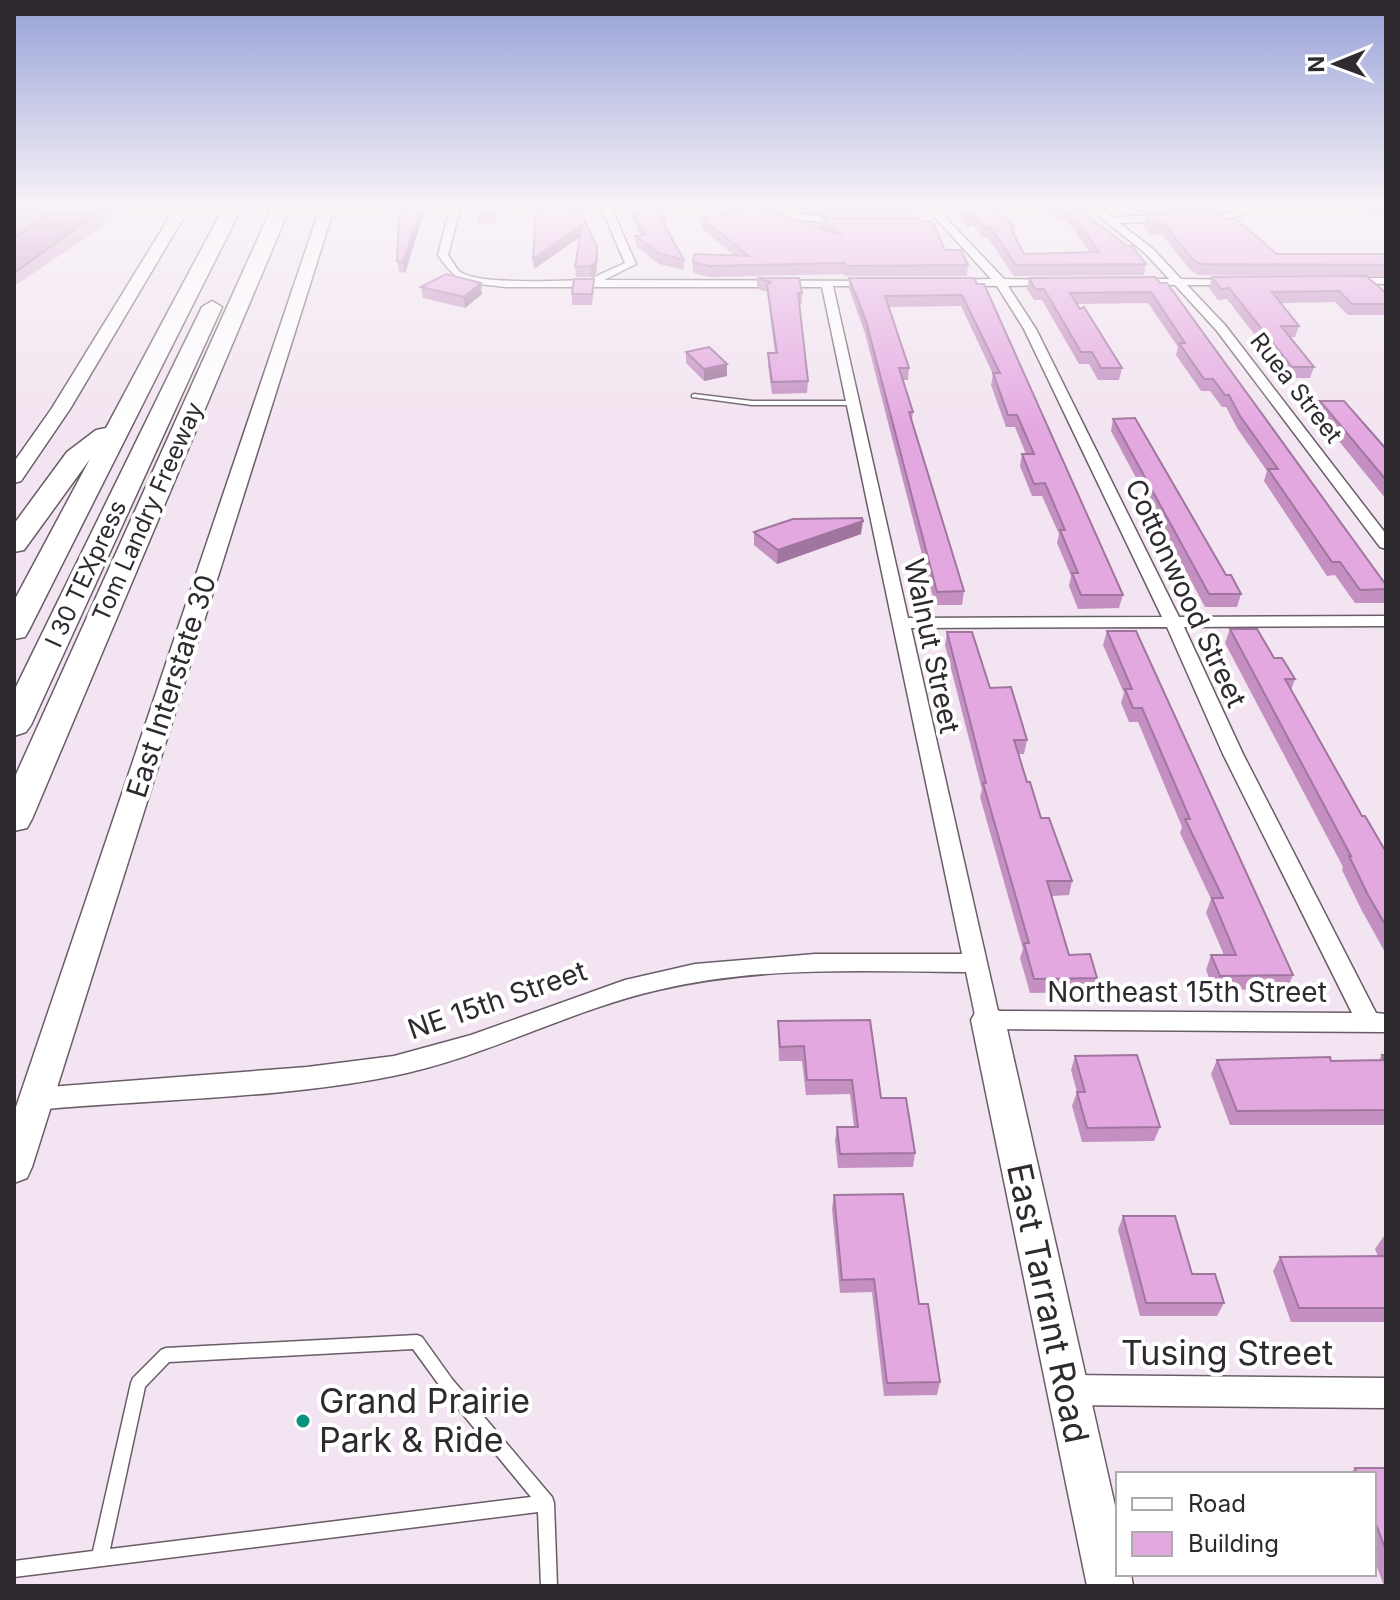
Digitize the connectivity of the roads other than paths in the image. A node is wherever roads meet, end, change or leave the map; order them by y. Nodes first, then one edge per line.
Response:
1 (139, 280) edge
2 (195, 280) edge
3 (226, 280) edge
4 (250, 280) edge
5 (270, 280) edge
6 (304, 280) edge
7 (476, 280) edge
8 (597, 280) edge
9 (675, 280) edge
10 (998, 280) edge
11 (1178, 280) edge
12 (1365, 280) junction
13 (1257, 281) edge
14 (1334, 281) edge
15 (1386, 281) edge
16 (1000, 282) junction
17 (1060, 282) edge
18 (1120, 282) edge
19 (1180, 282) junction
20 (890, 283) edge
21 (937, 283) edge
22 (689, 284) junction
23 (827, 284) junction
24 (583, 285) junction
25 (1375, 291) edge
26 (218, 353) junction
27 (694, 396) dead end
28 (853, 403) junction
29 (119, 424) junction
30 (14, 477) edge
31 (14, 544) edge
32 (1386, 544) edge
33 (1386, 621) edge
34 (1173, 622) junction
35 (900, 623) junction
36 (14, 630) edge
37 (14, 725) edge
38 (14, 819) edge
39 (975, 963) junction
40 (988, 1020) junction
41 (1377, 1023) edge
42 (36, 1099) junction
43 (14, 1167) edge
44 (1066, 1390) junction
45 (1386, 1393) edge
46 (546, 1503) junction
47 (100, 1558) junction
48 (14, 1569) edge
49 (549, 1586) edge
50 (1110, 1586) edge

1 - 30 main road
2 - 29 highway
3 - 37 highway, I 30 TEXpress
4 - 26 highway, Tom Landry Freeway
5 - 26 highway
6 - 42 main road, East Interstate 30
7 - 24 street
8 - 24 street
9 - 22 street
10 - 16 street, Cottonwood Street
11 - 19 street, Ruea Street
12 - 14 street
12 - 15 street
12 - 25 street
13 - 19 street
16 - 17 street
16 - 21 street
16 - 34 street, Cottonwood Street
18 - 19 street
19 - 32 street, Ruea Street
20 - 23 street
22 - 23 street
22 - 24 street
23 - 28 street, Walnut Street
26 - 38 highway, Tom Landry Freeway
27 - 28 lane
28 - 35 street, Walnut Street
29 - 31 highway
29 - 36 highway
33 - 34 street
34 - 35 street
34 - 41 street, Cottonwood Street
35 - 39 street, Walnut Street
39 - 40 street, Walnut Street
39 - 42 street, NE 15th Street
40 - 41 street, Northeast 15th Street
40 - 44 main road, East Tarrant Road
42 - 43 main road, East Interstate 30
44 - 45 street, Tusing Street
44 - 50 main road, East Tarrant Road
46 - 47 lane
46 - 47 lane
46 - 49 lane
47 - 48 lane

